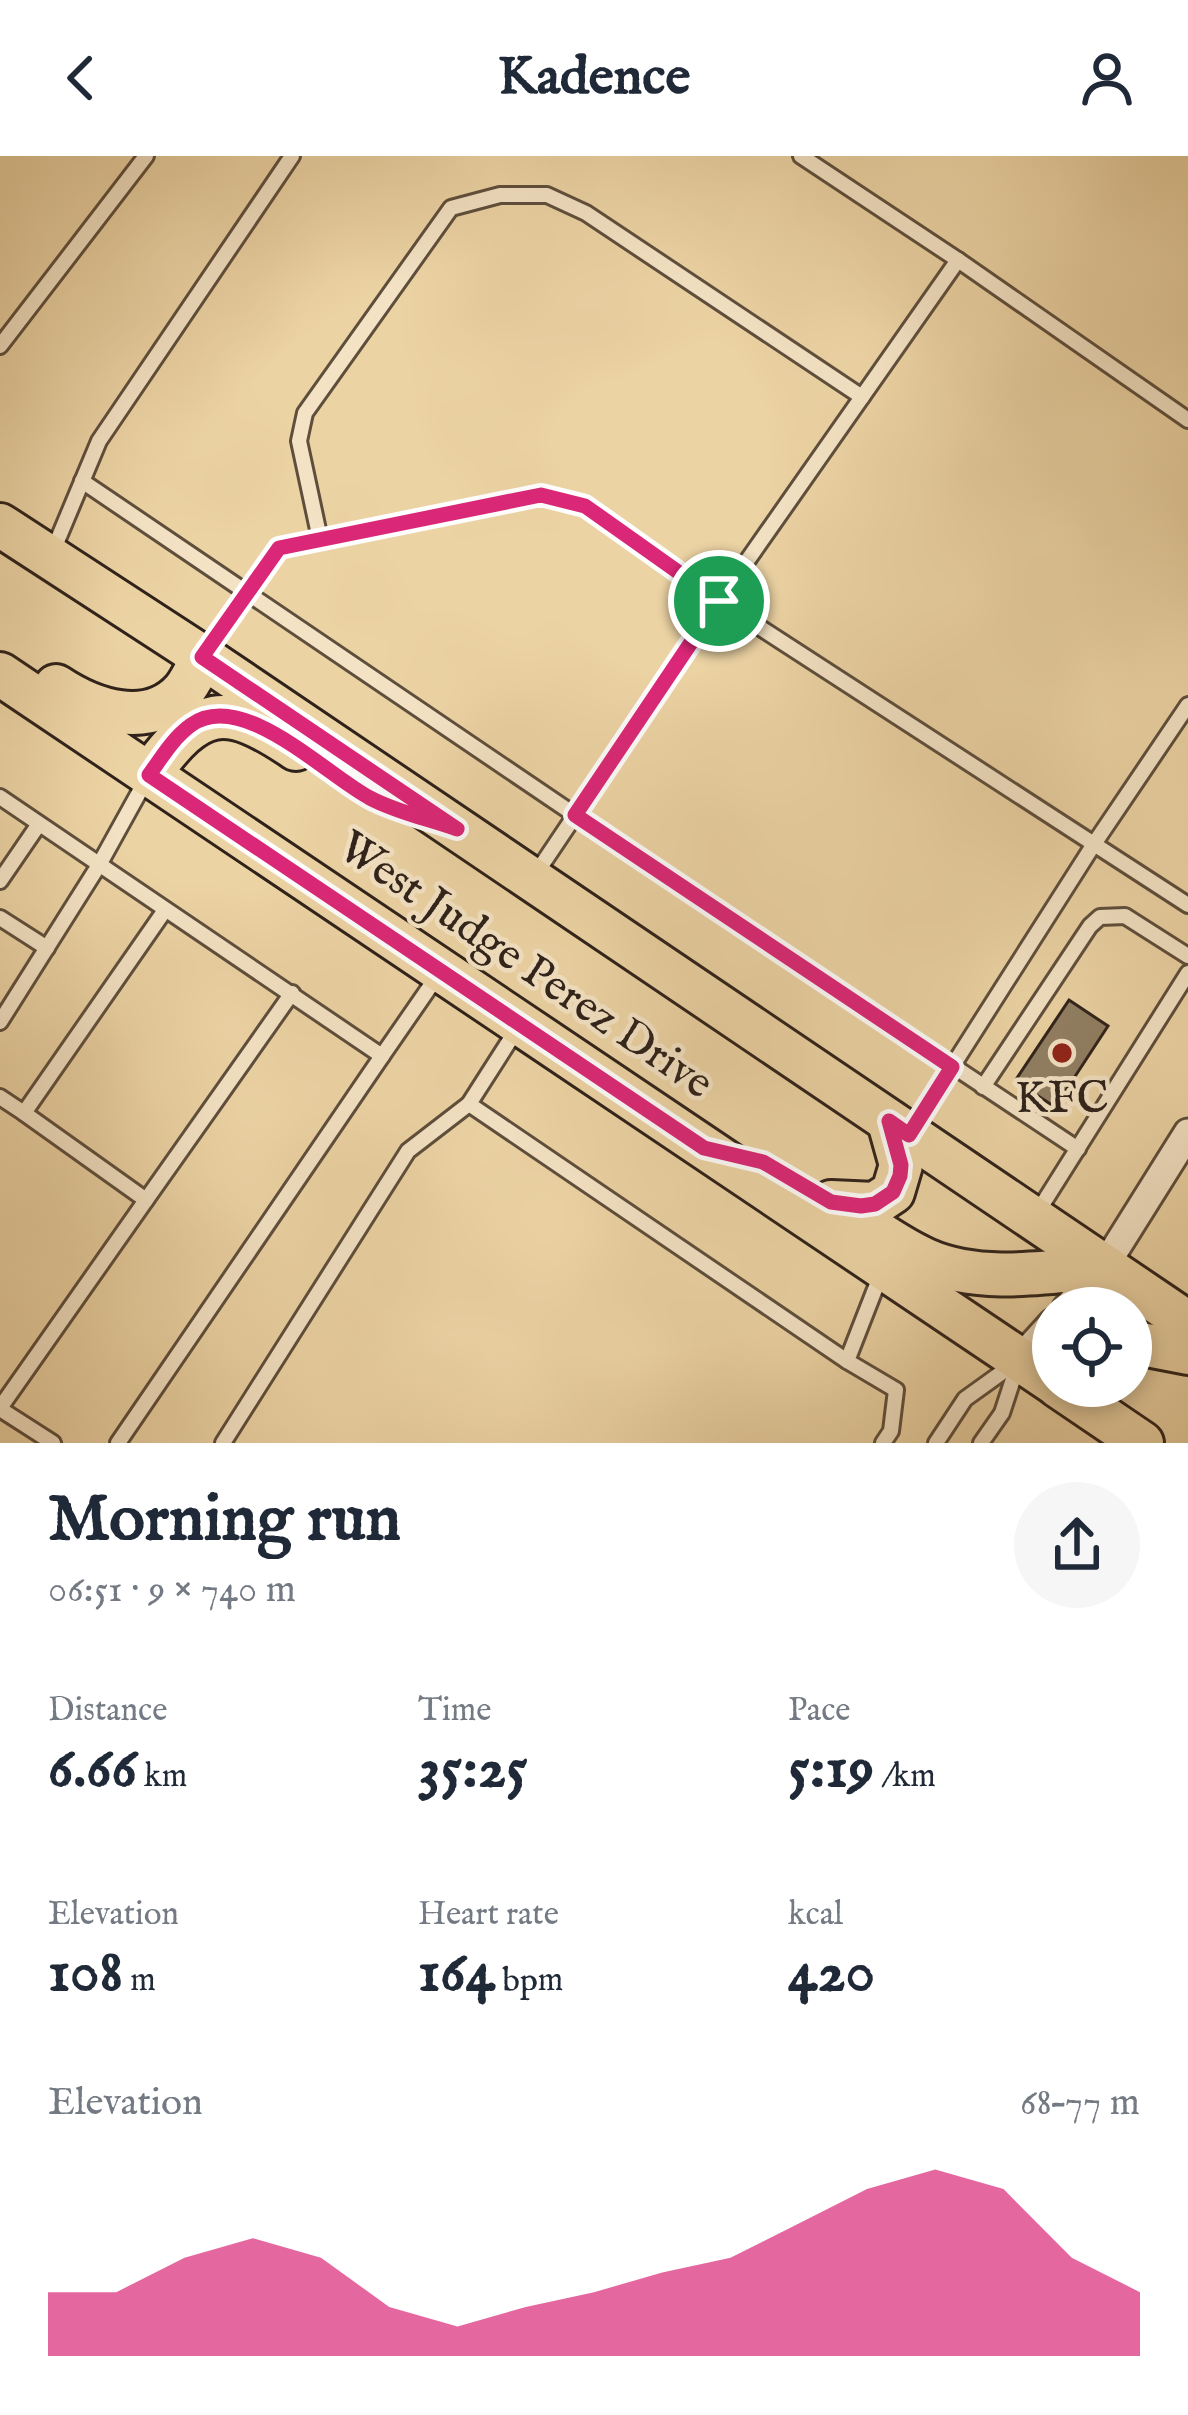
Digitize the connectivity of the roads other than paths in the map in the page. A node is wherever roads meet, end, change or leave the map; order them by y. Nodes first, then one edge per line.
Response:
1 (146, 156) edge
2 (292, 156) edge
3 (801, 156) edge
4 (958, 260) junction
5 (0, 346) edge
6 (862, 398) junction
7 (1188, 420) edge
8 (82, 481) junction
9 (7, 529) edge
10 (320, 539) junction
11 (50, 557) junction
12 (246, 592) junction
13 (719, 601) junction
14 (0, 649) edge
15 (202, 657) junction
16 (0, 674) edge
17 (1188, 705) edge
18 (149, 775) junction
19 (0, 797) edge
20 (575, 815) junction
21 (39, 824) junction
22 (457, 829) junction
23 (1094, 844) junction
24 (0, 850) edge
25 (15, 860) junction
26 (99, 865) junction
27 (532, 879) junction
28 (0, 881) edge
29 (1188, 905) edge
30 (165, 910) junction
31 (0, 918) edge
32 (47, 948) junction
33 (1188, 956) edge
34 (441, 971) junction
35 (1188, 973) edge
36 (292, 993) junction
37 (2, 1013) edge
38 (519, 1024) junction
39 (382, 1056) junction
40 (952, 1067) junction
41 (983, 1088) junction
42 (0, 1097) edge
43 (469, 1104) junction
44 (24, 1112) junction
45 (899, 1128) junction
46 (1188, 1133) edge
47 (704, 1148) junction
48 (1078, 1149) junction
49 (146, 1200) junction
50 (831, 1202) junction
51 (1033, 1220) junction
52 (1104, 1267) junction
53 (883, 1269) junction
54 (1085, 1287) edge
55 (1188, 1323) edge
56 (1152, 1346) edge
57 (1188, 1353) edge
58 (1032, 1359) edge
59 (848, 1361) junction
60 (1032, 1373) edge
61 (1032, 1383) edge
62 (1088, 1407) edge
63 (0, 1408) edge
64 (1120, 1436) edge
65 (53, 1443) edge
66 (118, 1443) edge
67 (223, 1443) edge
68 (883, 1443) edge
69 (936, 1443) edge
70 (981, 1443) edge

1 - 5 lane
2 - 8 lane
3 - 4 lane
4 - 6 lane
4 - 7 lane
6 - 10 lane
6 - 13 lane
8 - 11 lane
8 - 12 lane
9 - 11 main road, West Judge Perez Drive
10 - 12 lane
10 - 13 lane
11 - 15 main road, West Judge Perez Drive
12 - 15 lane
12 - 20 lane
13 - 20 lane
13 - 23 lane
14 - 15 main road
15 - 22 main road, West Judge Perez Drive
16 - 18 main road, West Judge Perez Drive
17 - 23 lane
18 - 22 main road
18 - 26 lane
18 - 34 main road, West Judge Perez Drive
19 - 21 lane
20 - 27 lane
20 - 40 lane
21 - 25 lane
21 - 26 lane
22 - 27 main road, West Judge Perez Drive
23 - 29 lane
23 - 40 lane
24 - 25 lane
25 - 28 lane
26 - 30 lane
26 - 32 lane
27 - 45 main road, West Judge Perez Drive
30 - 36 lane
30 - 44 lane
31 - 32 lane
32 - 37 lane
33 - 41 lane
34 - 38 main road, West Judge Perez Drive
34 - 39 lane
35 - 48 lane
36 - 39 lane
36 - 49 lane
38 - 43 lane
38 - 47 main road, West Judge Perez Drive
39 - 66 lane
40 - 41 lane
40 - 45 lane
41 - 48 lane
42 - 44 lane
43 - 59 lane
43 - 67 lane
44 - 49 lane
45 - 50 main road
45 - 51 main road, West Judge Perez Drive
46 - 52 street
47 - 50 main road
47 - 53 main road, West Judge Perez Drive
48 - 51 lane
49 - 63 lane
50 - 52 main road
51 - 52 main road, West Judge Perez Drive
52 - 54 street
52 - 55 main road, West Judge Perez Drive
53 - 58 main road, West Judge Perez Drive
53 - 59 lane
56 - 57 main road
59 - 68 lane
60 - 69 lane
61 - 70 lane
62 - 64 main road, West Judge Perez Drive
63 - 65 lane

